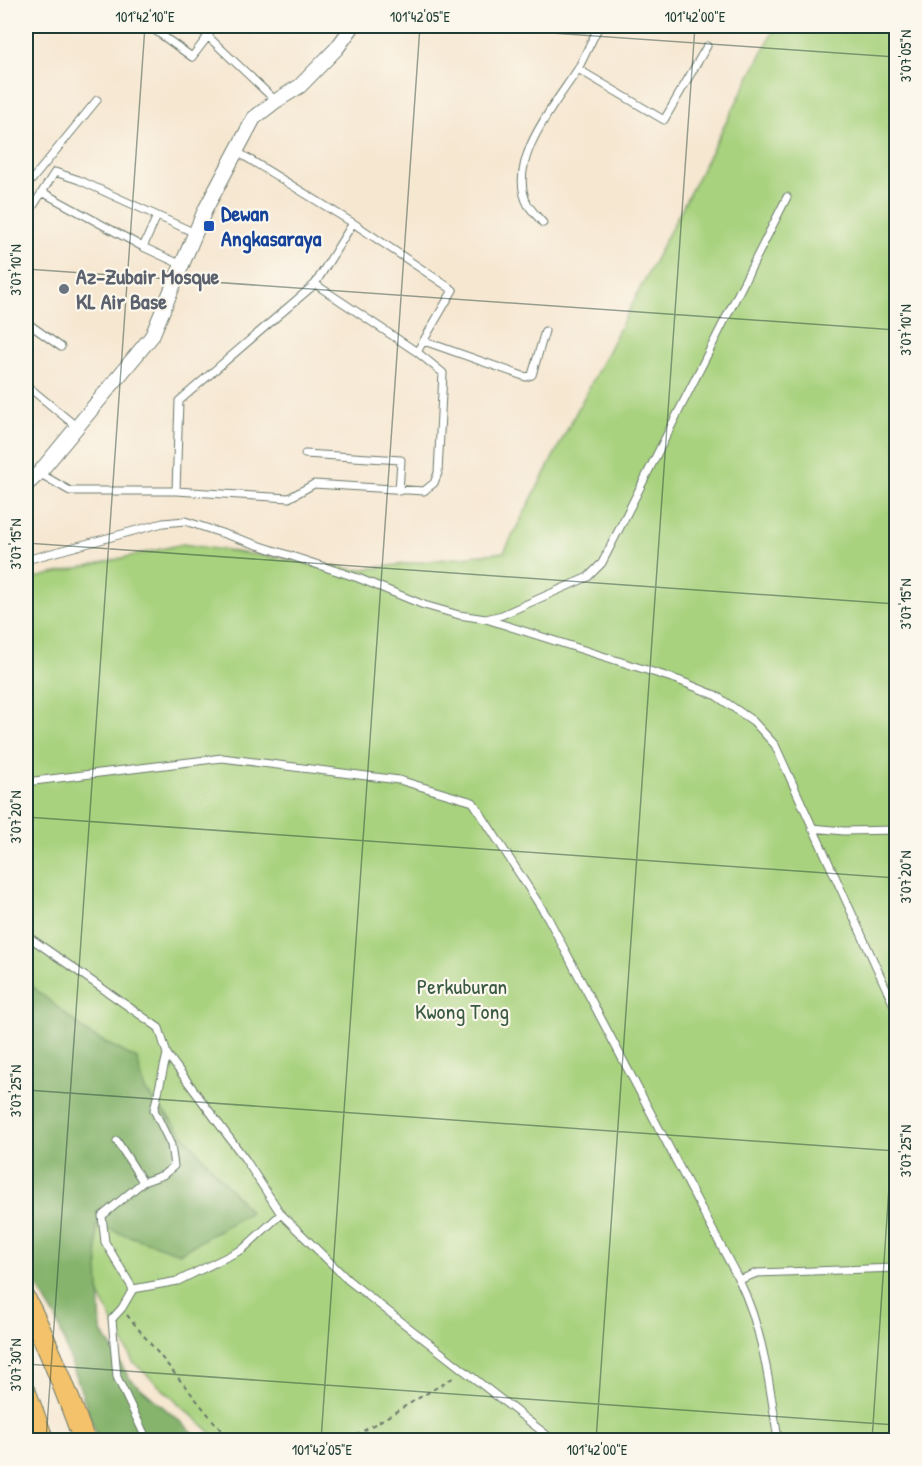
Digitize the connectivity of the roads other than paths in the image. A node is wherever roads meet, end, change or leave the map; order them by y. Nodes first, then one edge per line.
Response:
1 (149, 26) edge
2 (197, 26) edge
3 (353, 26) edge
4 (599, 26) edge
5 (209, 35) junction
6 (707, 46) dead end
7 (578, 69) junction
8 (97, 100) dead end
9 (276, 101) junction
10 (236, 151) junction
11 (26, 186) edge
12 (42, 192) junction
13 (787, 197) dead end
14 (157, 216) junction
15 (26, 218) edge
16 (353, 223) junction
17 (543, 223) dead end
18 (195, 233) junction
19 (143, 247) junction
20 (182, 265) junction
21 (315, 284) junction
22 (26, 322) edge
23 (545, 331) dead end
24 (424, 340) junction
25 (61, 347) dead end
26 (417, 352) junction
27 (26, 386) edge
28 (77, 427) junction
29 (305, 454) dead end
30 (39, 473) junction
31 (26, 485) edge
32 (176, 490) junction
33 (399, 491) junction
34 (26, 560) edge
35 (486, 619) junction
36 (26, 782) edge
37 (812, 828) junction
38 (896, 828) edge
39 (26, 935) edge
40 (897, 1010) edge
41 (167, 1054) junction
42 (117, 1141) dead end
43 (143, 1182) junction
44 (281, 1214) junction
45 (897, 1268) edge
46 (740, 1280) junction
47 (133, 1288) junction
48 (26, 1301) edge
49 (26, 1394) edge
50 (44, 1440) edge
51 (84, 1440) edge
52 (147, 1440) edge
53 (553, 1440) edge
54 (778, 1440) edge

1 - 5 lane
2 - 5 lane
3 - 9 street
4 - 7 lane
5 - 9 lane
6 - 7 lane
7 - 17 lane
8 - 11 lane
9 - 10 street
10 - 16 lane
10 - 18 street
12 - 14 lane
12 - 15 lane
12 - 19 lane
13 - 35 lane
14 - 18 lane
14 - 19 lane
16 - 21 lane
16 - 24 lane
18 - 20 street
19 - 20 lane
20 - 28 street
21 - 26 lane
21 - 32 lane
22 - 25 lane
23 - 24 lane
24 - 26 lane
26 - 33 lane
27 - 28 lane
28 - 30 street
29 - 33 lane
30 - 31 street
30 - 32 lane
32 - 33 lane
34 - 35 lane
35 - 37 lane
36 - 46 lane
37 - 38 lane
37 - 40 lane
39 - 41 lane
41 - 43 lane
41 - 44 lane
42 - 43 lane
43 - 47 lane
44 - 47 lane
44 - 53 lane
45 - 46 lane
46 - 54 lane
47 - 52 lane
48 - 51 main road
49 - 50 main road

